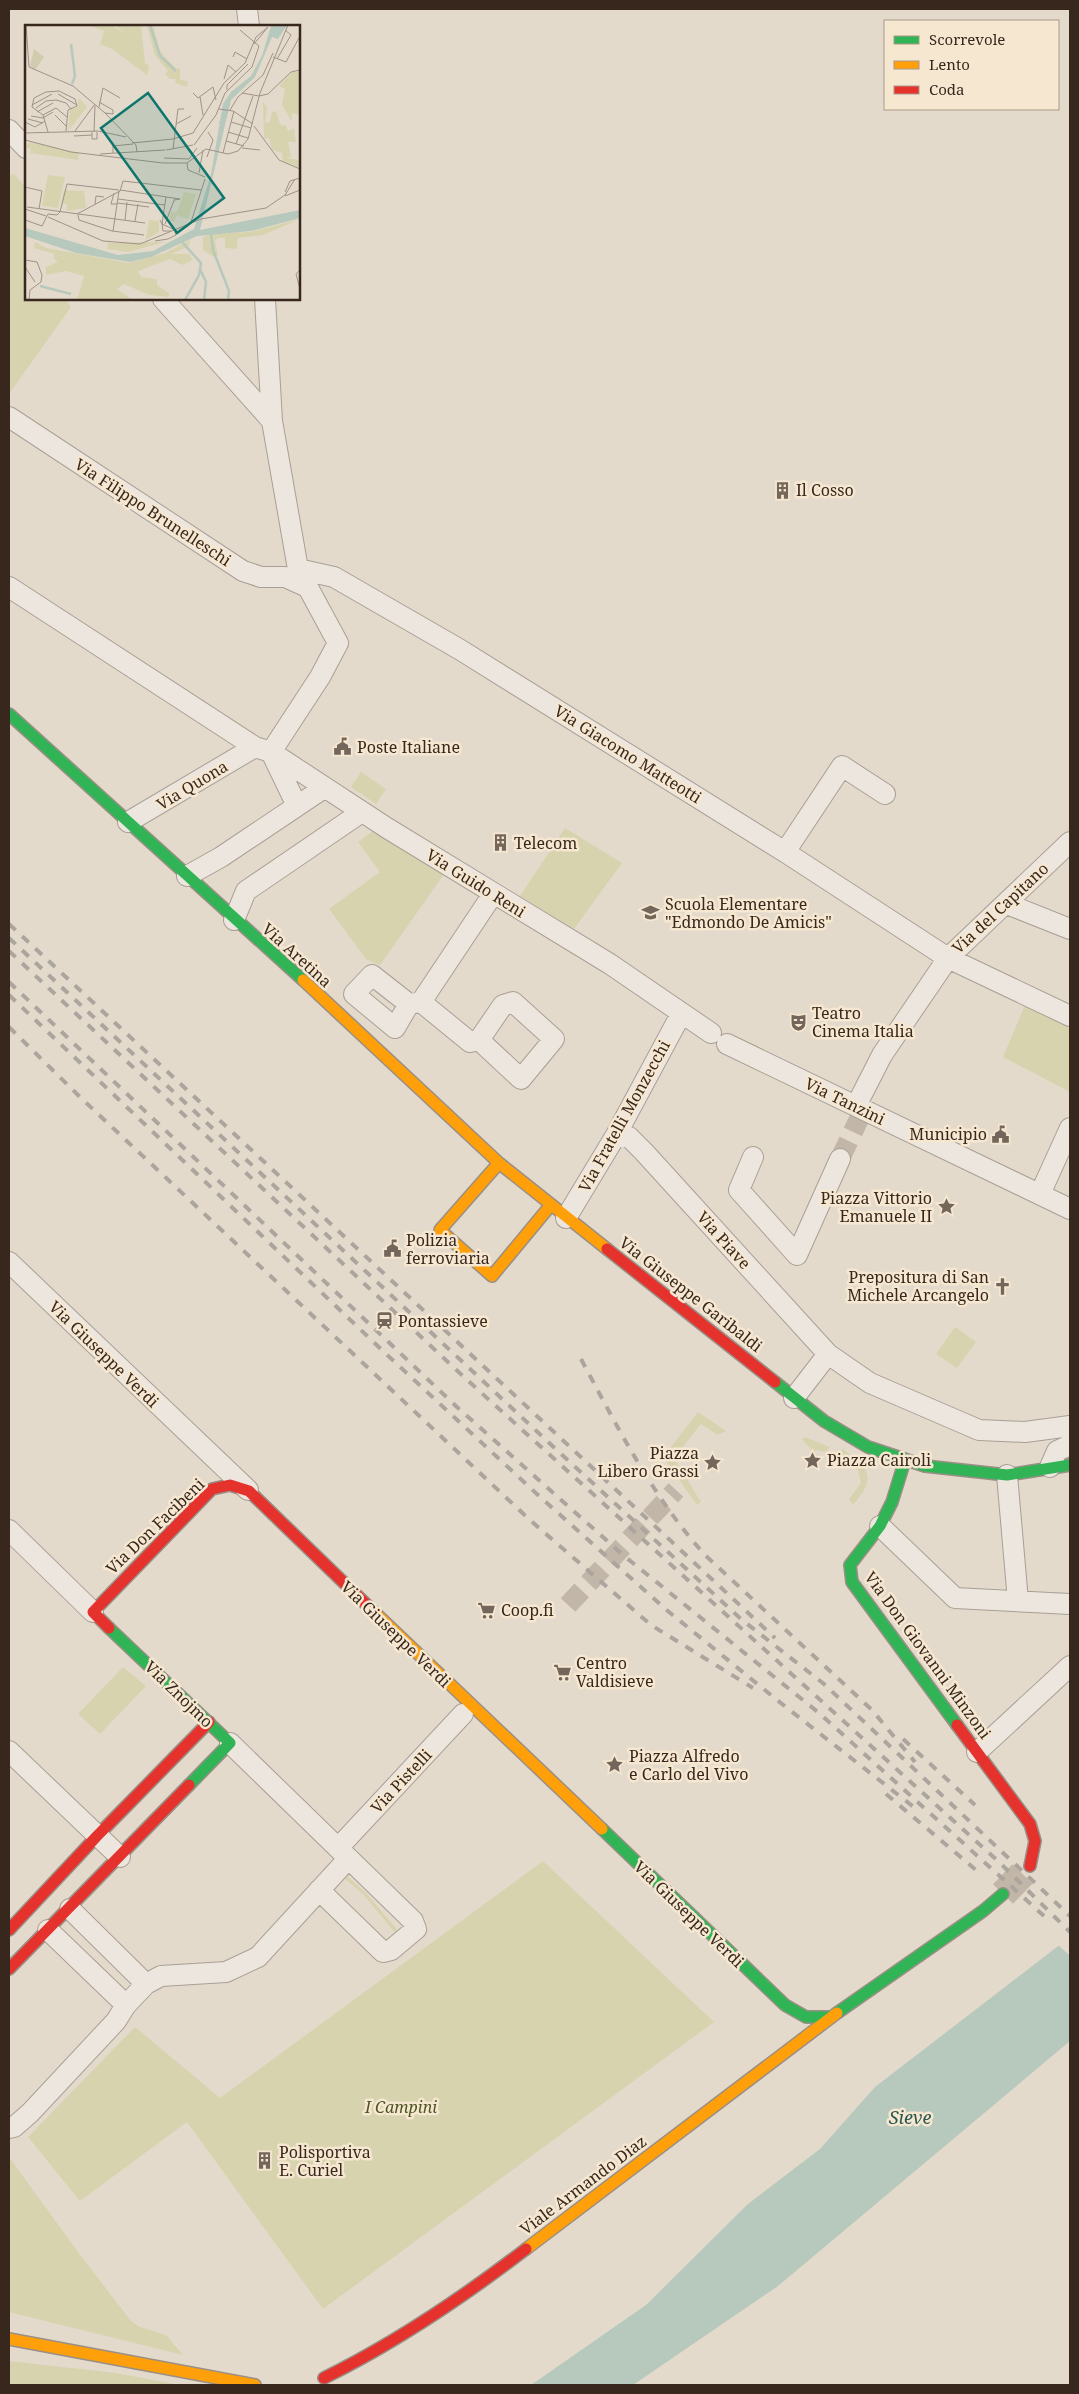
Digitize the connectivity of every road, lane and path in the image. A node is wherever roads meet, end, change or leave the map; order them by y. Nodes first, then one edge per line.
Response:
1 (247, 9) edge
2 (249, 25) edge
3 (9, 130) edge
4 (25, 147) edge
5 (164, 300) edge
6 (265, 300) edge
7 (9, 417) edge
8 (272, 421) junction
9 (302, 578) junction
10 (9, 587) edge
11 (9, 714) edge
12 (263, 750) junction
13 (324, 788) junction
14 (885, 794) dead end
15 (298, 806) junction
16 (359, 811) junction
17 (128, 822) junction
18 (1070, 842) edge
19 (785, 852) junction
20 (187, 876) junction
21 (493, 894) junction
22 (1007, 904) junction
23 (234, 920) junction
24 (1070, 929) edge
25 (948, 958) junction
26 (681, 1014) junction
27 (1070, 1016) edge
28 (711, 1033) dead end
29 (479, 1040) dead end
30 (727, 1044) dead end
31 (860, 1112) junction
32 (1070, 1128) edge
33 (616, 1135) junction
34 (753, 1157) dead end
35 (840, 1159) tunnel mouth
36 (499, 1163) junction
37 (1040, 1194) junction
38 (550, 1206) junction
39 (1070, 1209) edge
40 (566, 1218) junction
41 (9, 1262) edge
42 (828, 1354) junction
43 (794, 1398) junction
44 (1070, 1426) edge
45 (1070, 1445) edge
46 (216, 1460) junction
47 (905, 1460) junction
48 (1070, 1465) edge
49 (1050, 1467) junction
50 (1007, 1474) junction
51 (212, 1489) junction
52 (249, 1492) junction
53 (880, 1526) junction
54 (9, 1530) edge
55 (1018, 1601) junction
56 (1070, 1604) edge
57 (93, 1612) junction
58 (1069, 1670) edge
59 (463, 1714) dead end
60 (209, 1722) junction
61 (959, 1726) junction
62 (999, 1733) junction
63 (230, 1743) junction
64 (9, 1752) edge
65 (977, 1752) junction
66 (97, 1836) junction
67 (343, 1854) junction
68 (120, 1857) junction
69 (1030, 1866) tunnel mouth
70 (319, 1890) junction
71 (1003, 1894) tunnel mouth
72 (70, 1909) junction
73 (9, 1930) edge
74 (48, 1930) junction
75 (9, 1969) edge
76 (146, 1984) junction
77 (126, 2005) junction
78 (785, 2006) junction
79 (832, 2018) junction
80 (787, 2019) dead end
81 (786, 2034) dead end
82 (768, 2066) junction
83 (9, 2128) edge
84 (9, 2339) edge
85 (324, 2378) dead end
86 (255, 2385) edge

1 - 2 street
3 - 4 street
5 - 8 street
6 - 8 street
7 - 9 street, Via Filippo Brunelleschi
8 - 9 street
9 - 12 street
9 - 19 street, Via Giacomo Matteotti
10 - 12 street, Via Guido Reni
11 - 17 street, Via Aretina
12 - 13 street, Via Guido Reni
12 - 15 street
12 - 17 street, Via Quona
13 - 15 street
13 - 16 street, Via Guido Reni
14 - 19 street
15 - 20 street
16 - 21 street, Via Guido Reni
16 - 23 street
17 - 20 street, Via Aretina
18 - 22 street, Via del Capitano
19 - 25 street, Via Giacomo Matteotti
20 - 23 street, Via Aretina
21 - 26 street, Via Guido Reni
21 - 29 street
22 - 24 street
22 - 25 street, Via del Capitano
23 - 36 street, Via Aretina
25 - 27 street, Via Giacomo Matteotti
25 - 31 street, Via del Capitano
26 - 28 street
26 - 33 street, Via Fratelli Monzecchi
30 - 31 street, Via Tanzini
31 - 37 street, Via Tanzini
32 - 37 street
33 - 40 street, Via Fratelli Monzecchi
33 - 42 street, Via Piave
34 - 35 street
36 - 38 street, Via Aretina
36 - 38 street
37 - 39 street, Via Tanzini
38 - 40 street, Via Aretina
40 - 43 street, Via Giuseppe Garibaldi
41 - 46 street, Via Giuseppe Verdi
42 - 43 street
42 - 44 street, Via Piave
43 - 47 street, Via Giuseppe Garibaldi
45 - 49 street
46 - 51 street
46 - 52 street, Via Giuseppe Verdi
47 - 50 street, Via Giuseppe Garibaldi
47 - 53 street, Via Don Giovanni Minzoni
48 - 49 street, Via Giuseppe Garibaldi
49 - 50 street, Via Giuseppe Garibaldi
50 - 55 street
51 - 52 street, Via Don Facibeni
51 - 57 street, Via Don Facibeni
52 - 78 street, Via Giuseppe Verdi
53 - 55 street
53 - 61 street, Via Don Giovanni Minzoni
54 - 57 street, Via Znojmo
55 - 56 street
57 - 60 street, Via Znojmo
58 - 62 street
59 - 67 street, Via Pistelli
60 - 63 street, Via Znojmo
60 - 66 street
61 - 62 street
61 - 65 street, Via Don Giovanni Minzoni
62 - 65 street
63 - 67 street, Via Znojmo
63 - 68 street
64 - 66 street
65 - 69 street, Via Don Giovanni Minzoni
66 - 68 street
66 - 73 street
67 - 70 street, Via Pistelli
67 - 70 street, Via Znojmo
68 - 72 street
70 - 76 street, Via Pistelli
71 - 79 street
72 - 74 street
72 - 76 street
74 - 75 street
74 - 77 street
76 - 77 street
77 - 83 street
78 - 79 street, Via Giuseppe Verdi
78 - 80 street
79 - 82 street, Viale Armando Diaz
81 - 82 street
82 - 85 street, Viale Armando Diaz
84 - 86 street

